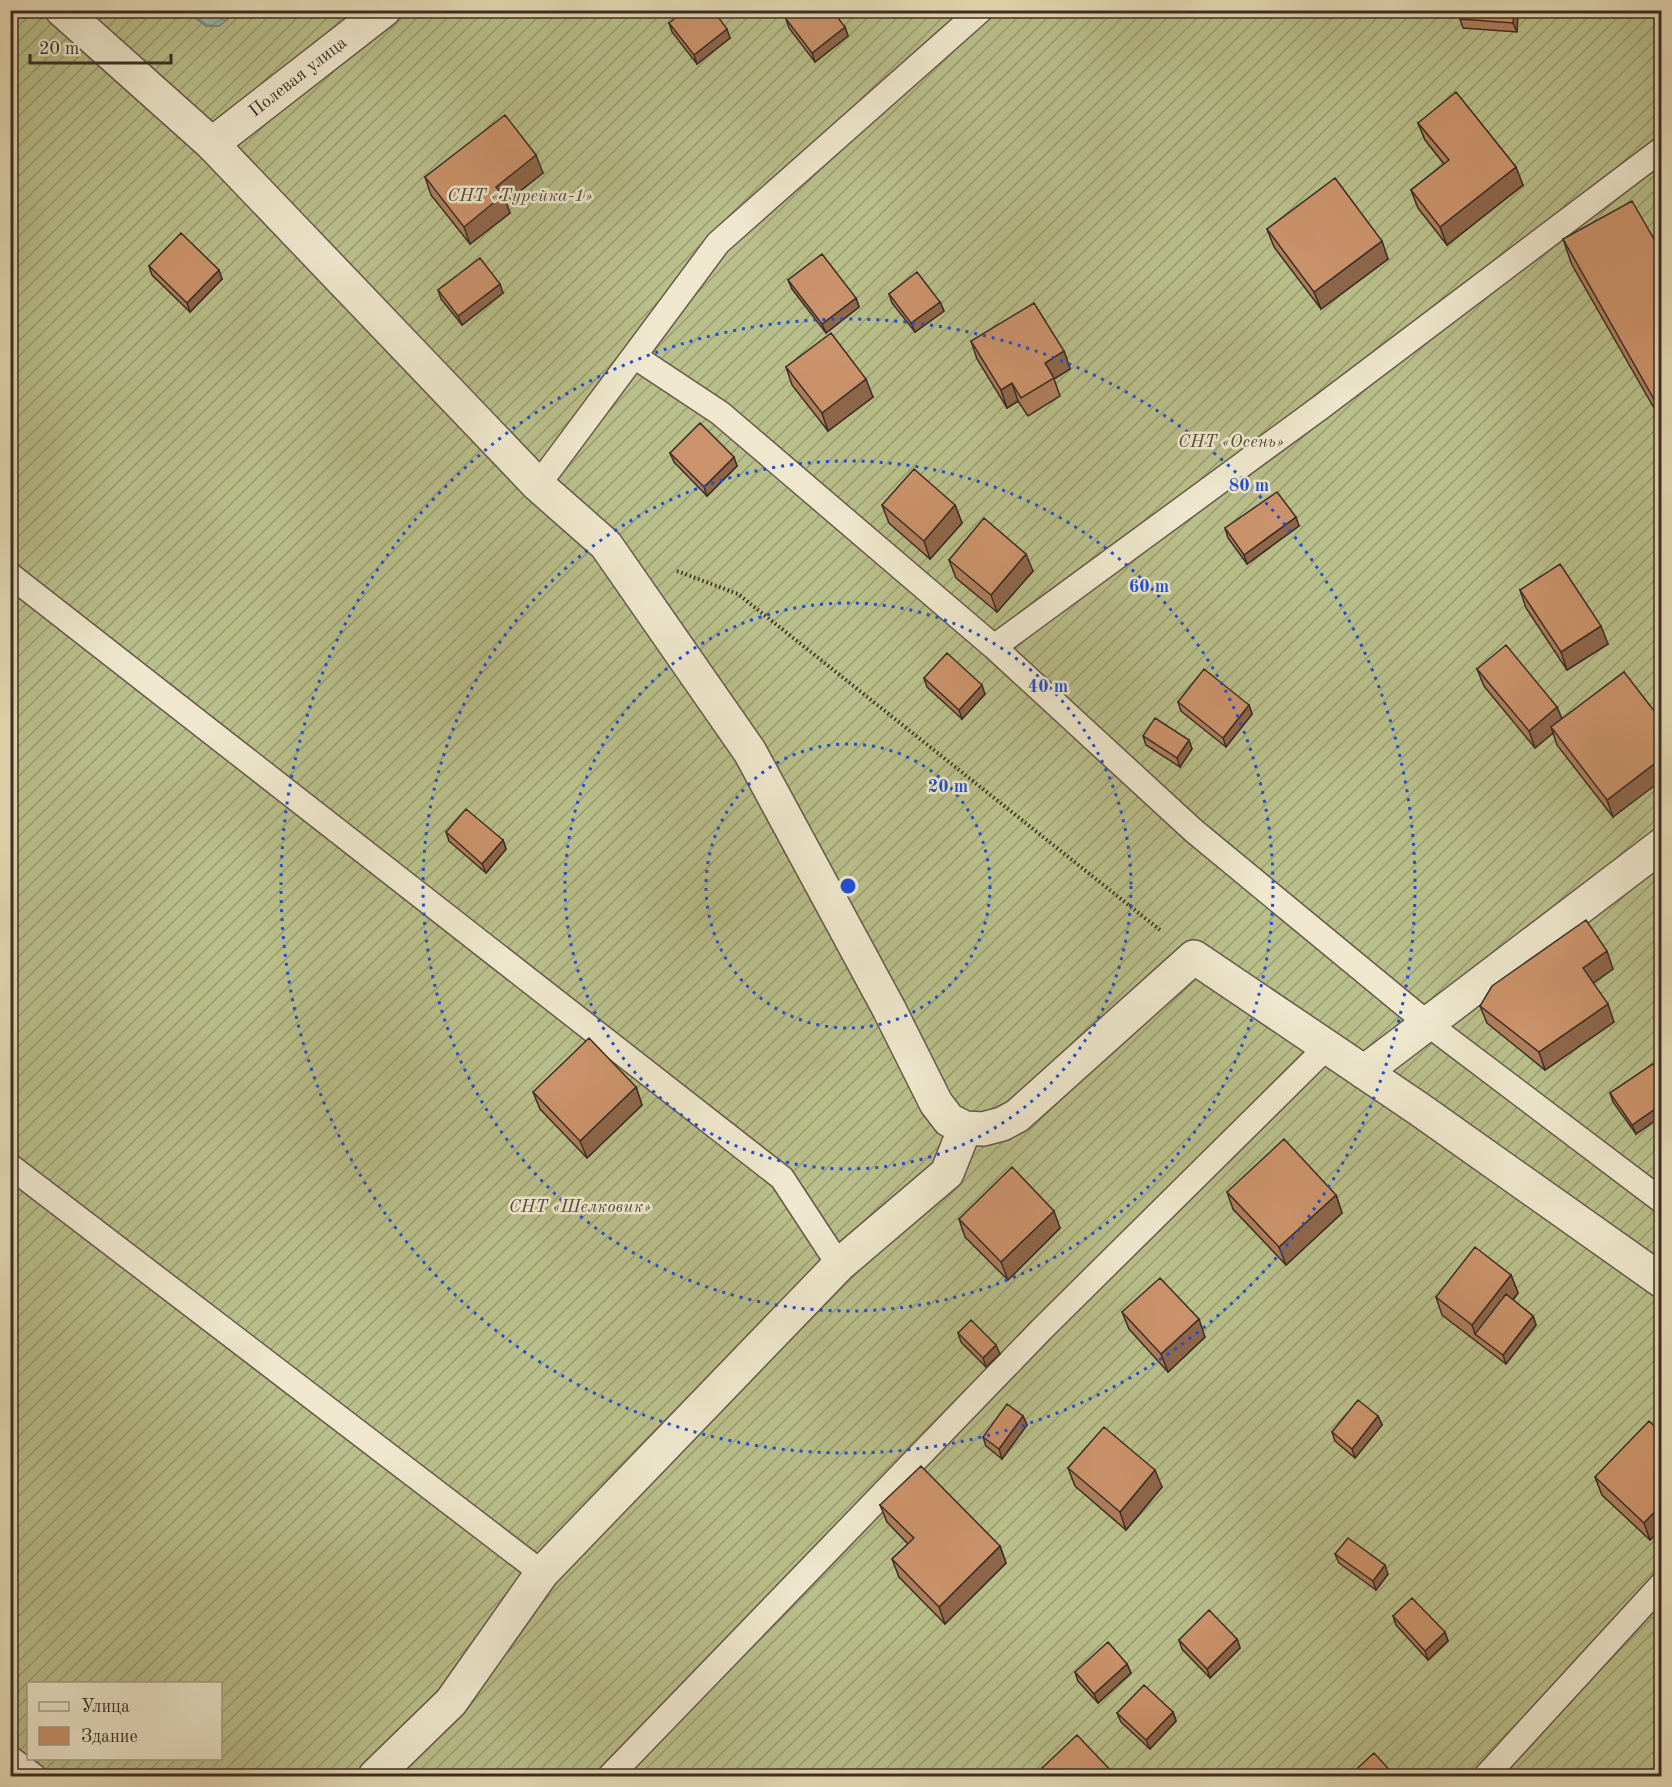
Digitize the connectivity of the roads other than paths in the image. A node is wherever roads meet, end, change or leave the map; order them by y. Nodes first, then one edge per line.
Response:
1 (62, 10) edge
2 (384, 10) edge
3 (981, 10) edge
4 (212, 144) junction
5 (1662, 149) edge
6 (634, 356) junction
7 (538, 485) junction
8 (10, 576) edge
9 (994, 647) junction
10 (1662, 845) edge
11 (1428, 1024) junction
12 (1327, 1047) junction
13 (1364, 1072) junction
14 (965, 1128) junction
15 (10, 1166) edge
16 (1662, 1202) edge
17 (839, 1264) junction
18 (1662, 1281) edge
19 (542, 1573) junction
20 (1662, 1584) edge
21 (10, 1758) edge
22 (34, 1776) edge
23 (375, 1776) edge
24 (610, 1776) edge
25 (1486, 1776) edge

1 - 4 street
2 - 4 street, Полевая улица
3 - 6 lane
4 - 7 street
5 - 9 lane
6 - 7 lane
6 - 9 lane
7 - 14 street
8 - 17 lane
9 - 11 lane
10 - 11 street
11 - 13 street
11 - 16 lane
12 - 13 street
12 - 14 street
12 - 24 lane
13 - 18 street
14 - 17 street
15 - 19 lane
17 - 19 street
19 - 23 street
20 - 25 lane
21 - 22 lane

